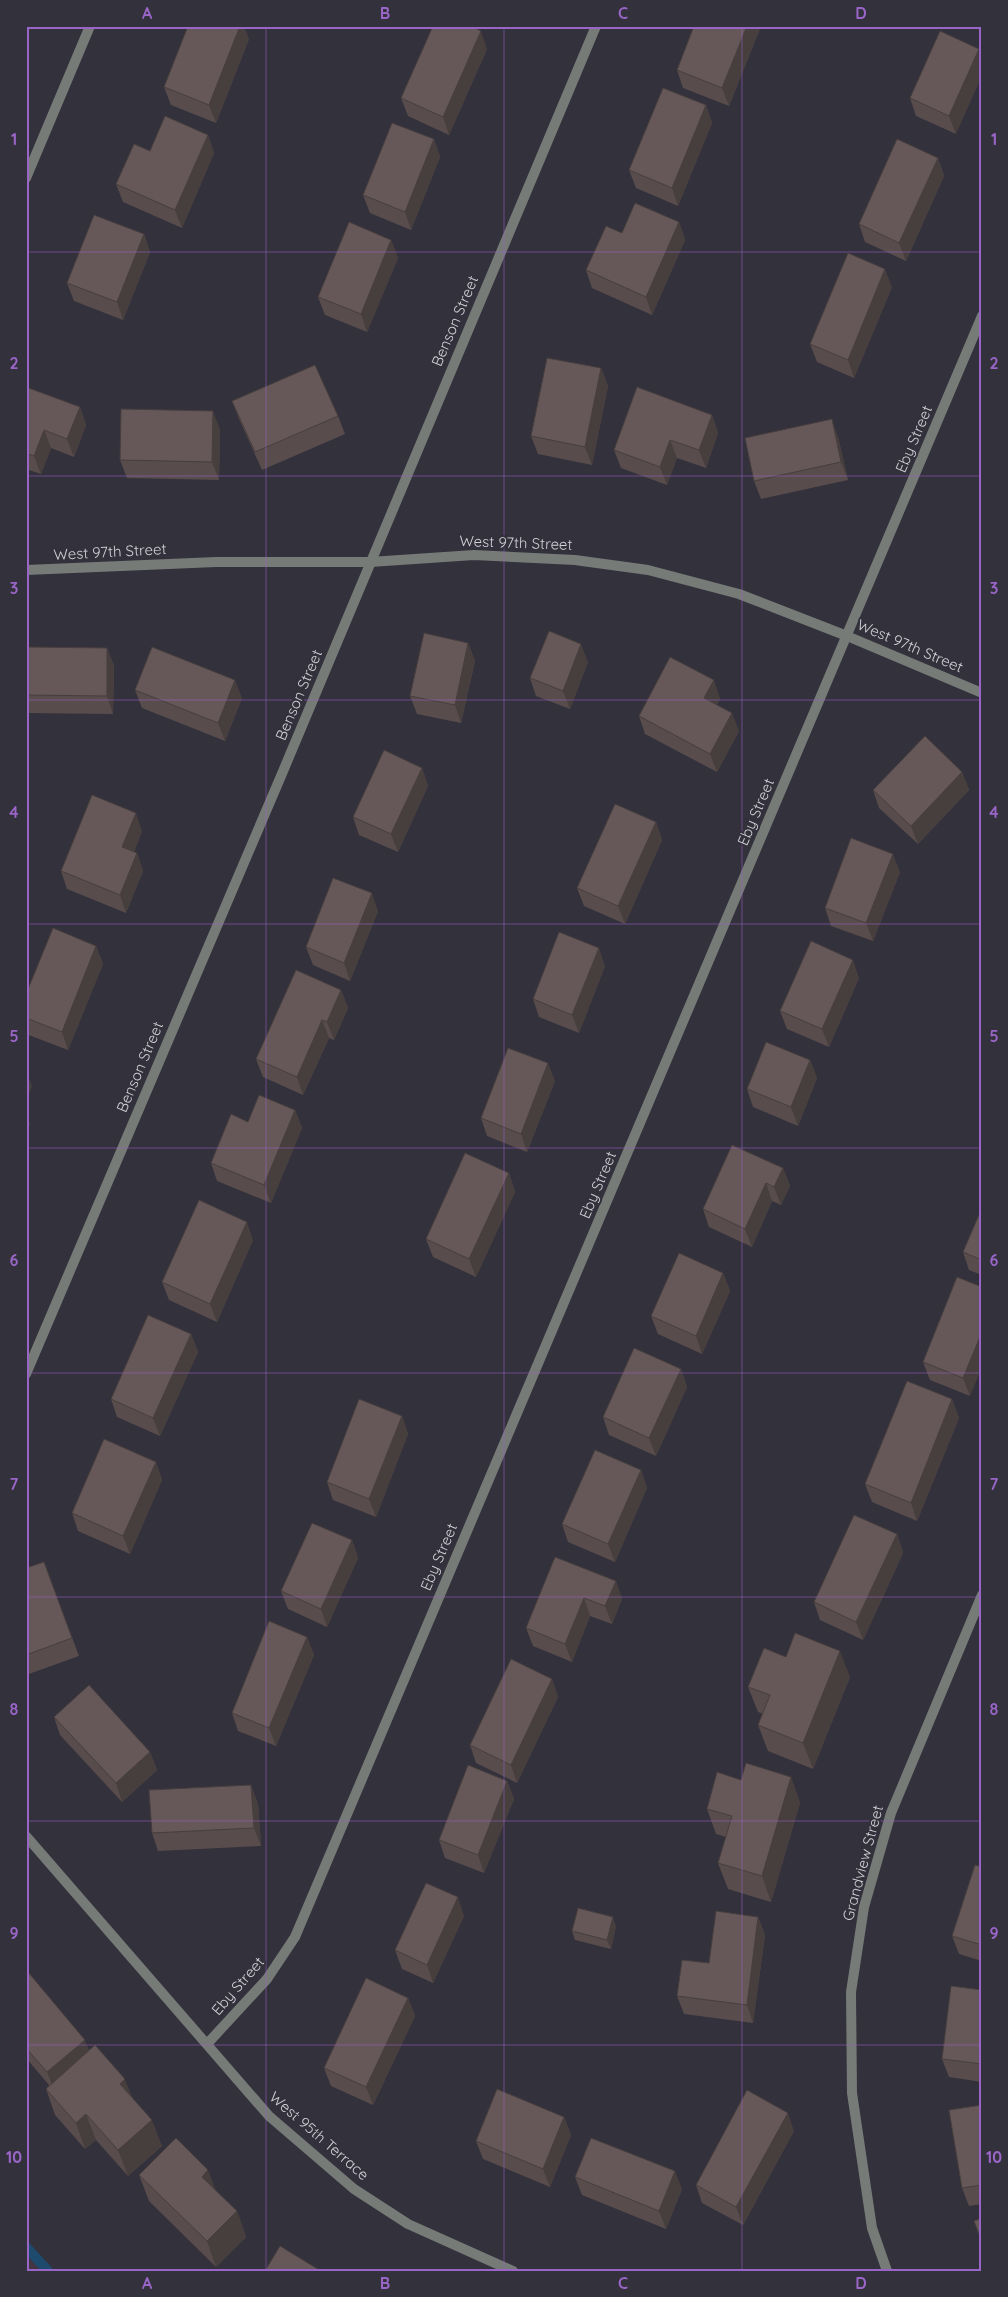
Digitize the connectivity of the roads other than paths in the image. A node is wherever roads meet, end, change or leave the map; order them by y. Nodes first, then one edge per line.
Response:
1 (90, 26) edge
2 (596, 26) edge
3 (26, 178) edge
4 (982, 316) edge
5 (370, 562) junction
6 (26, 570) edge
7 (847, 636) junction
8 (982, 693) edge
9 (26, 1374) edge
10 (982, 1595) edge
11 (26, 1836) edge
12 (207, 2044) junction
13 (886, 2270) edge
14 (513, 2271) edge

1 - 3 street
2 - 5 street, Benson Street
4 - 7 street, Eby Street
5 - 6 street, West 97th Street
5 - 7 street, West 97th Street
5 - 9 street, Benson Street
7 - 8 street, West 97th Street
7 - 12 street, Eby Street
10 - 13 street, Grandview Street
11 - 12 street, West 95th Terrace
12 - 14 street, West 95th Terrace

